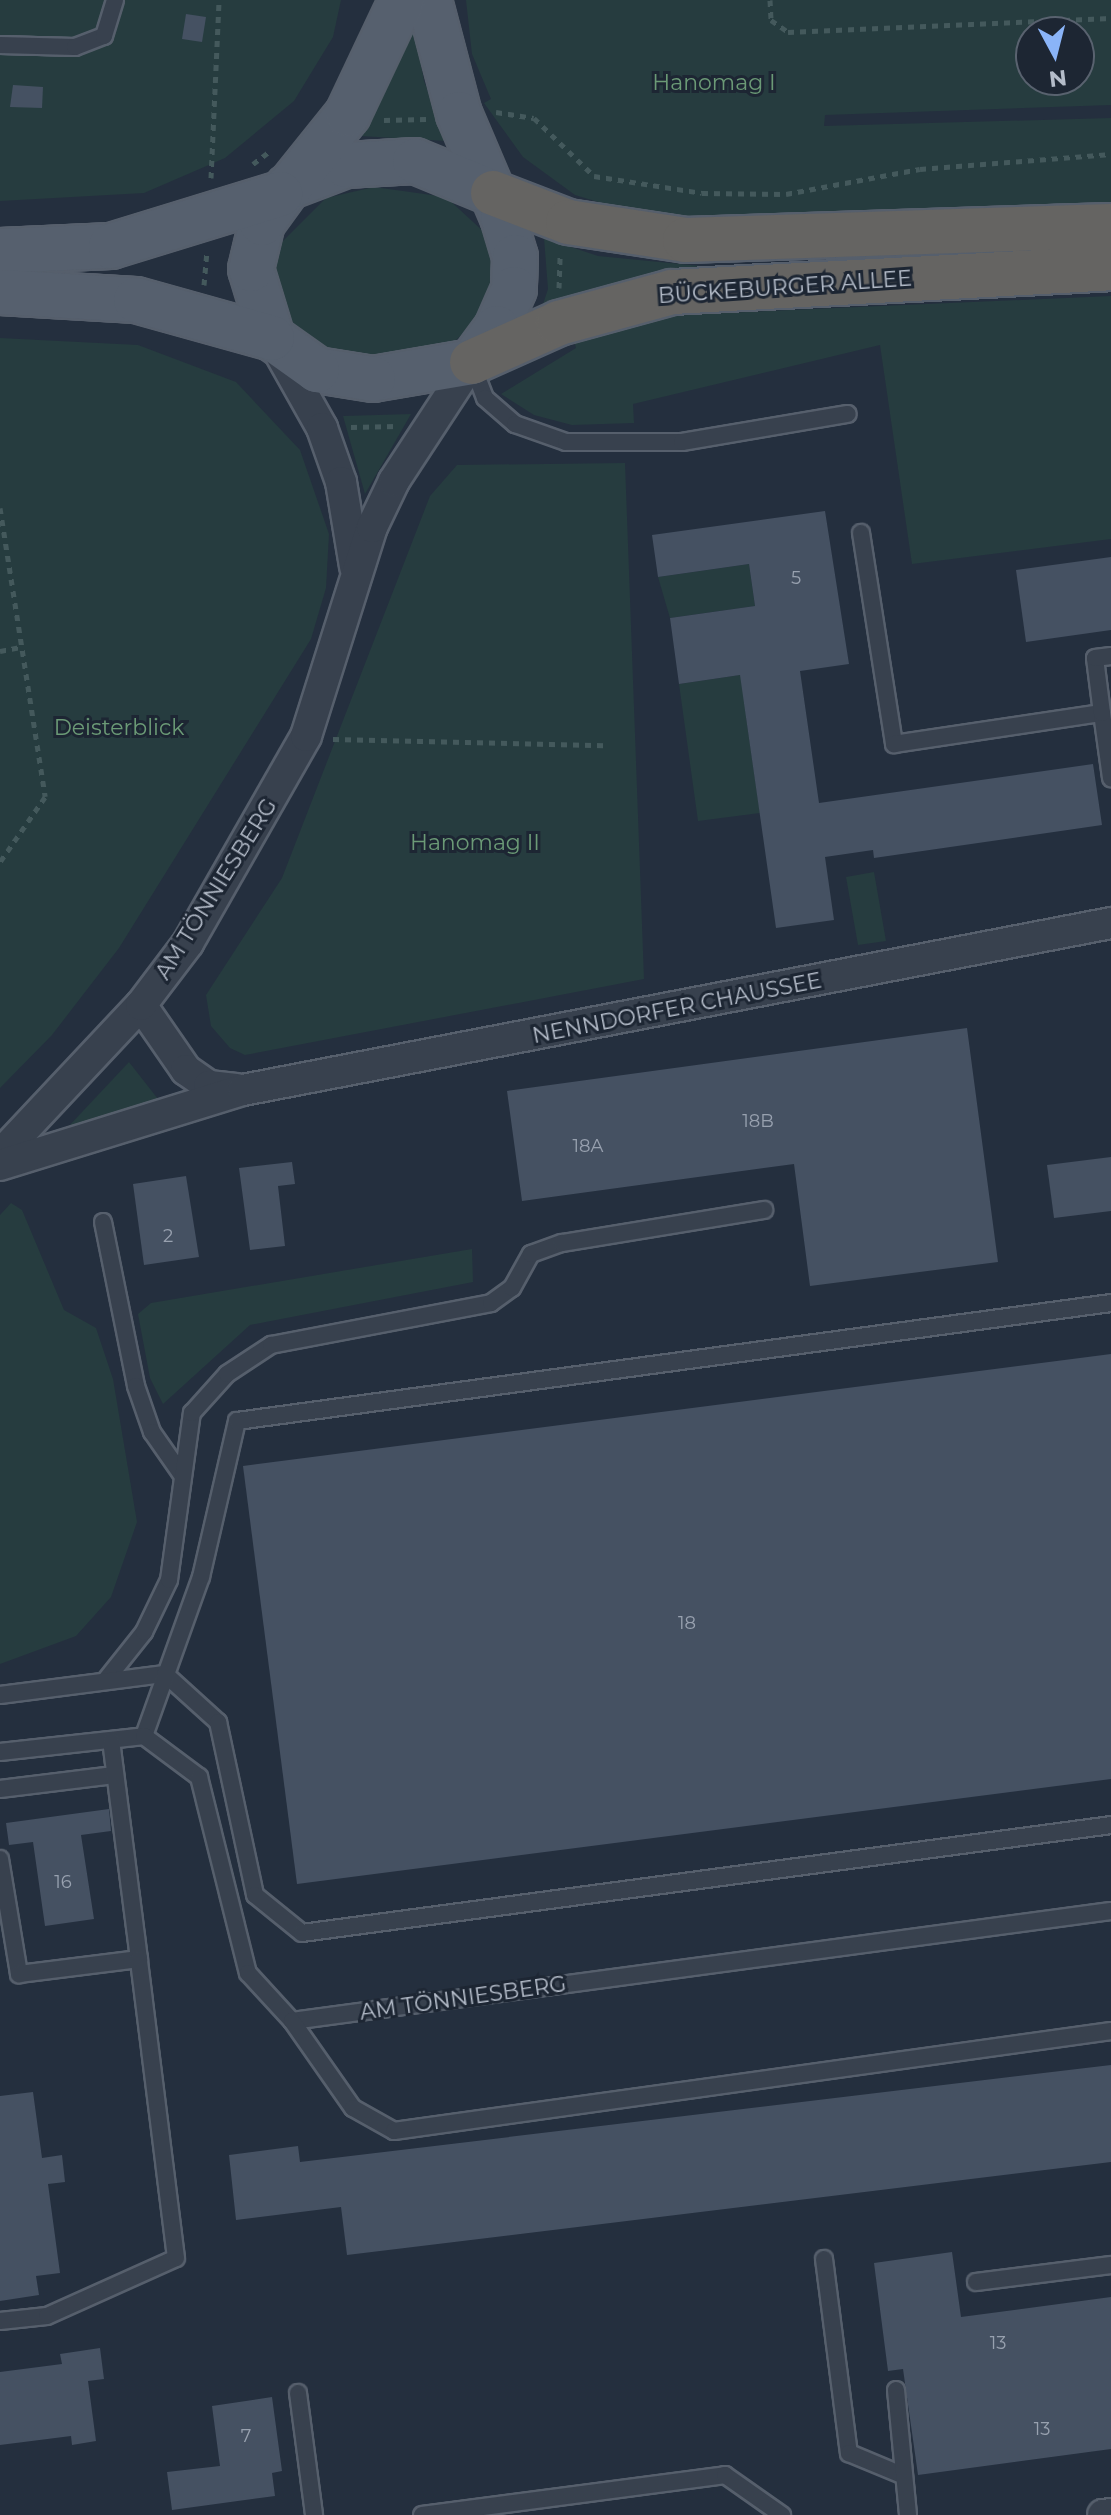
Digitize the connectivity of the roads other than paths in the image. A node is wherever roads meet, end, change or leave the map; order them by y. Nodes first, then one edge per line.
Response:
1 (115, 0) edge
2 (402, 0) edge
3 (429, 0) edge
4 (0, 45) edge
5 (284, 191) junction
6 (493, 193) junction
7 (1111, 226) edge
8 (0, 251) edge
9 (1111, 268) edge
10 (0, 292) edge
11 (272, 338) junction
12 (472, 362) junction
13 (848, 414) dead end
14 (861, 533) dead end
15 (356, 577) junction
16 (1111, 656) edge
17 (1102, 713) junction
18 (1111, 778) edge
19 (1111, 923) edge
20 (141, 1005) junction
21 (243, 1090) junction
22 (0, 1155) edge
23 (0, 1165) edge
24 (764, 1210) dead end
25 (103, 1222) dead end
26 (1111, 1303) edge
27 (182, 1475) junction
28 (165, 1674) junction
29 (105, 1681) junction
30 (0, 1695) edge
31 (144, 1736) junction
32 (111, 1741) junction
33 (0, 1752) edge
34 (114, 1775) junction
35 (0, 1789) edge
36 (1111, 1825) edge
37 (1, 1870) edge
38 (1111, 1911) edge
39 (139, 1959) junction
40 (292, 2021) junction
41 (1111, 2031) edge
42 (824, 2259) dead end
43 (1111, 2265) edge
44 (976, 2282) dead end
45 (0, 2321) edge
46 (896, 2390) dead end
47 (298, 2393) dead end
48 (902, 2475) junction
49 (1111, 2514) edge
50 (314, 2515) edge
51 (422, 2515) edge
52 (782, 2515) edge
53 (908, 2515) edge
54 (1103, 2515) edge

1 - 4 lane
2 - 5 main road
3 - 6 main road
5 - 6 main road
5 - 8 main road
5 - 11 main road
6 - 7 highway, BÜCKEBURGER ALLEE
6 - 12 main road
9 - 12 highway, BÜCKEBURGER ALLEE
10 - 11 main road
11 - 12 main road
11 - 15 street, AM TÖNNIESBERG
12 - 13 lane
12 - 15 street, AM TÖNNIESBERG
14 - 17 lane
15 - 20 street, AM TÖNNIESBERG
16 - 17 lane
17 - 18 lane
19 - 21 street, NENNDORFER CHAUSSEE
20 - 21 street, NENNDORFER CHAUSSEE
20 - 22 street, AM TÖNNIESBERG
21 - 23 street, NENNDORFER CHAUSSEE
24 - 27 lane
25 - 27 lane
26 - 28 lane
27 - 29 lane
28 - 29 lane
28 - 31 lane
28 - 36 lane
29 - 30 lane
31 - 32 lane
31 - 40 lane
32 - 33 lane
32 - 34 lane
34 - 35 lane
34 - 39 lane
37 - 39 lane
38 - 40 lane, AM TÖNNIESBERG
39 - 45 lane
40 - 41 lane
42 - 48 lane
43 - 44 lane
46 - 48 lane
47 - 50 lane
48 - 53 lane
49 - 54 street
51 - 52 lane

